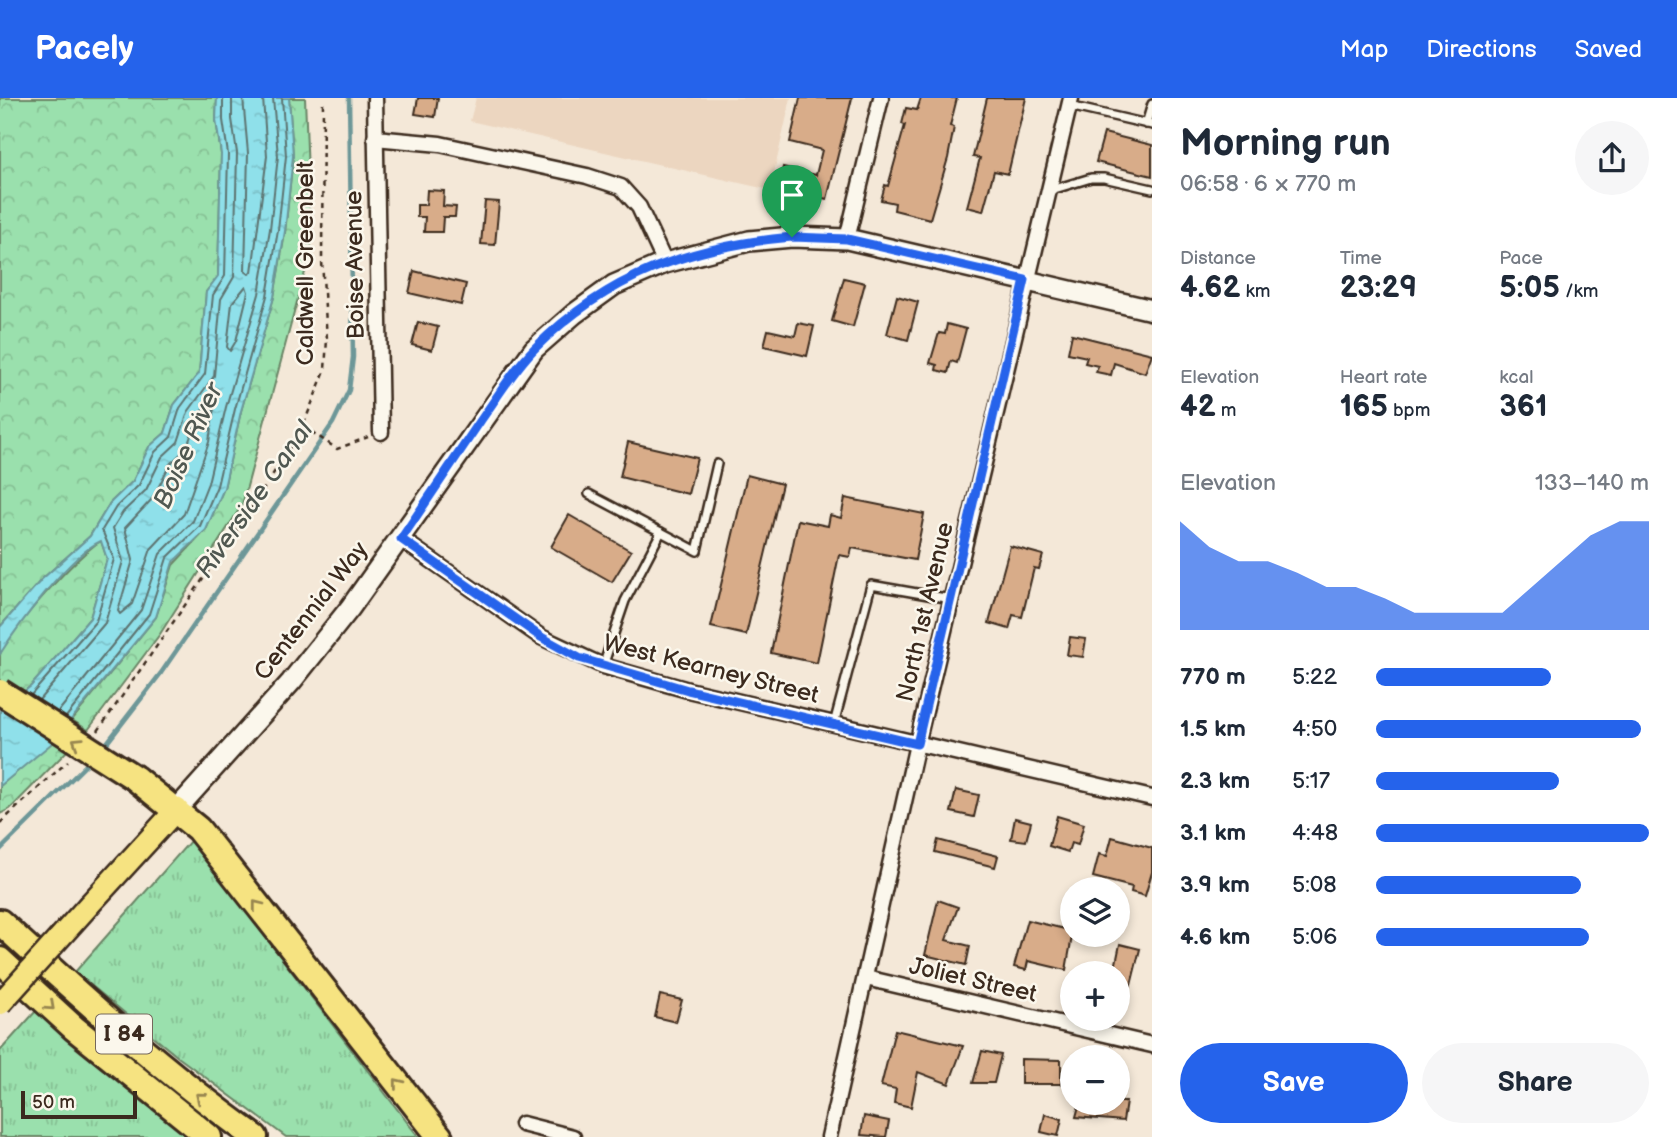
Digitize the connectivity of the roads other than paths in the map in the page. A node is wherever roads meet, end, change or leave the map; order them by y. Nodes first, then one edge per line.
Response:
1 (374, 98) edge
2 (881, 98) edge
3 (1070, 102) edge
4 (1152, 104) edge
5 (1149, 124) edge
6 (375, 138) junction
7 (1152, 189) edge
8 (1048, 191) junction
9 (847, 239) junction
10 (665, 263) junction
11 (1025, 280) junction
12 (1152, 310) edge
13 (381, 432) road end
14 (717, 464) dead end
15 (589, 494) dead end
16 (661, 532) junction
17 (401, 539) junction
18 (951, 599) junction
19 (603, 666) junction
20 (0, 692) edge
21 (834, 724) junction
22 (917, 744) junction
23 (1152, 798) edge
24 (177, 809) junction
25 (0, 922) edge
26 (0, 960) edge
27 (866, 978) junction
28 (0, 1004) edge
29 (1152, 1045) edge
30 (522, 1124) dead end
31 (209, 1137) edge
32 (255, 1137) edge
33 (440, 1137) edge
34 (573, 1137) edge
35 (830, 1137) edge

1 - 6 street, Boise Avenue
2 - 9 street
3 - 5 lane
3 - 8 street, North 1st Avenue
4 - 5 lane
6 - 10 street
6 - 13 street, Boise Avenue
7 - 8 lane
8 - 11 street, North 1st Avenue
9 - 10 main road, Centennial Way
9 - 11 main road, Centennial Way
10 - 17 main road, Centennial Way
11 - 12 main road, Centennial Way
11 - 18 street, North 1st Avenue
14 - 16 lane
15 - 16 lane
16 - 19 lane
17 - 19 street, West Kearney Street
17 - 24 main road, Centennial Way
18 - 21 lane
18 - 22 street, North 1st Avenue
19 - 21 street, West Kearney Street
24 -> 20 highway, bridge
21 - 22 street, West Kearney Street
22 - 23 street, West Kearney Street
22 - 27 street, North 1st Avenue
24 - 28 main road, Centennial Way, bridge
33 -> 24 highway
32 -> 25 highway, I 84
26 -> 31 highway, I 84
27 - 29 street, Joliet Street
27 - 35 street, North 1st Avenue
30 - 34 street

